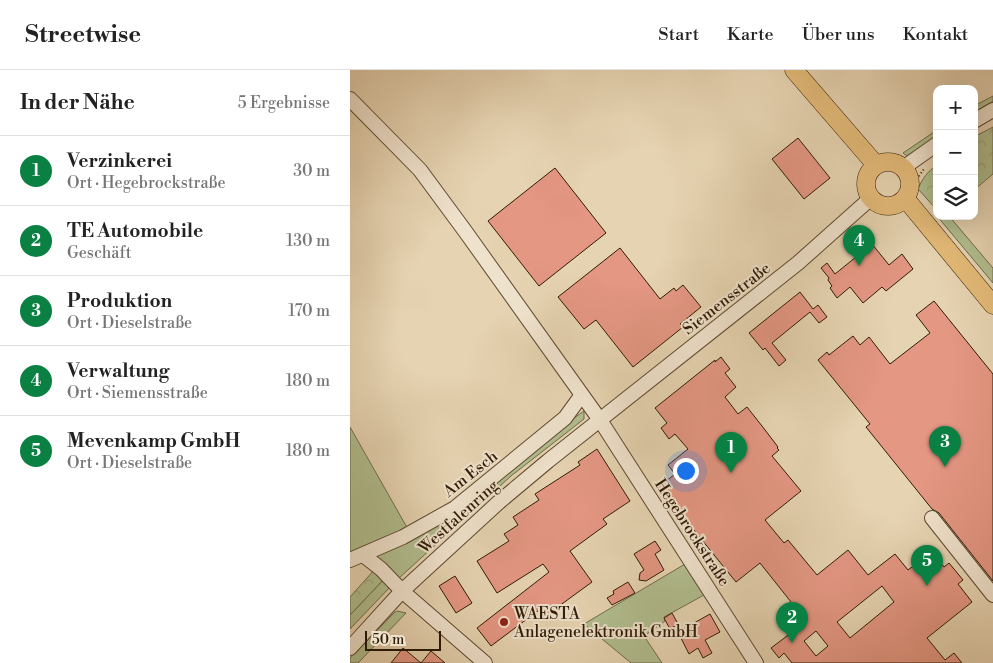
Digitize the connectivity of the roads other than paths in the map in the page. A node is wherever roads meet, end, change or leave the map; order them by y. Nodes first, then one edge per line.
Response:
1 (794, 70) edge
2 (350, 98) edge
3 (993, 110) edge
4 (978, 118) edge
5 (933, 147) edge
6 (874, 162) junction
7 (907, 166) junction
8 (869, 200) junction
9 (906, 201) junction
10 (993, 305) edge
11 (581, 396) junction
12 (600, 420) junction
13 (932, 518) dead end
14 (357, 558) edge
15 (402, 592) junction
16 (993, 595) edge
17 (350, 648) edge
18 (481, 662) edge
19 (756, 663) edge

1 - 6 main road
2 - 11 street, Hegebrockstraße
3 - 4 street
5 - 7 street
6 - 7 main road
6 - 8 main road
7 - 9 main road
8 - 9 main road
8 - 12 street, Siemensstraße
9 - 10 main road
11 - 12 street, Hegebrockstraße
11 - 14 street, Am Esch
12 - 15 street, Westfalenring
12 - 19 street, Hegebrockstraße
13 - 16 street
14 - 15 street, Am Esch
15 - 17 street, Westfalenring
15 - 18 street, Am Esch

